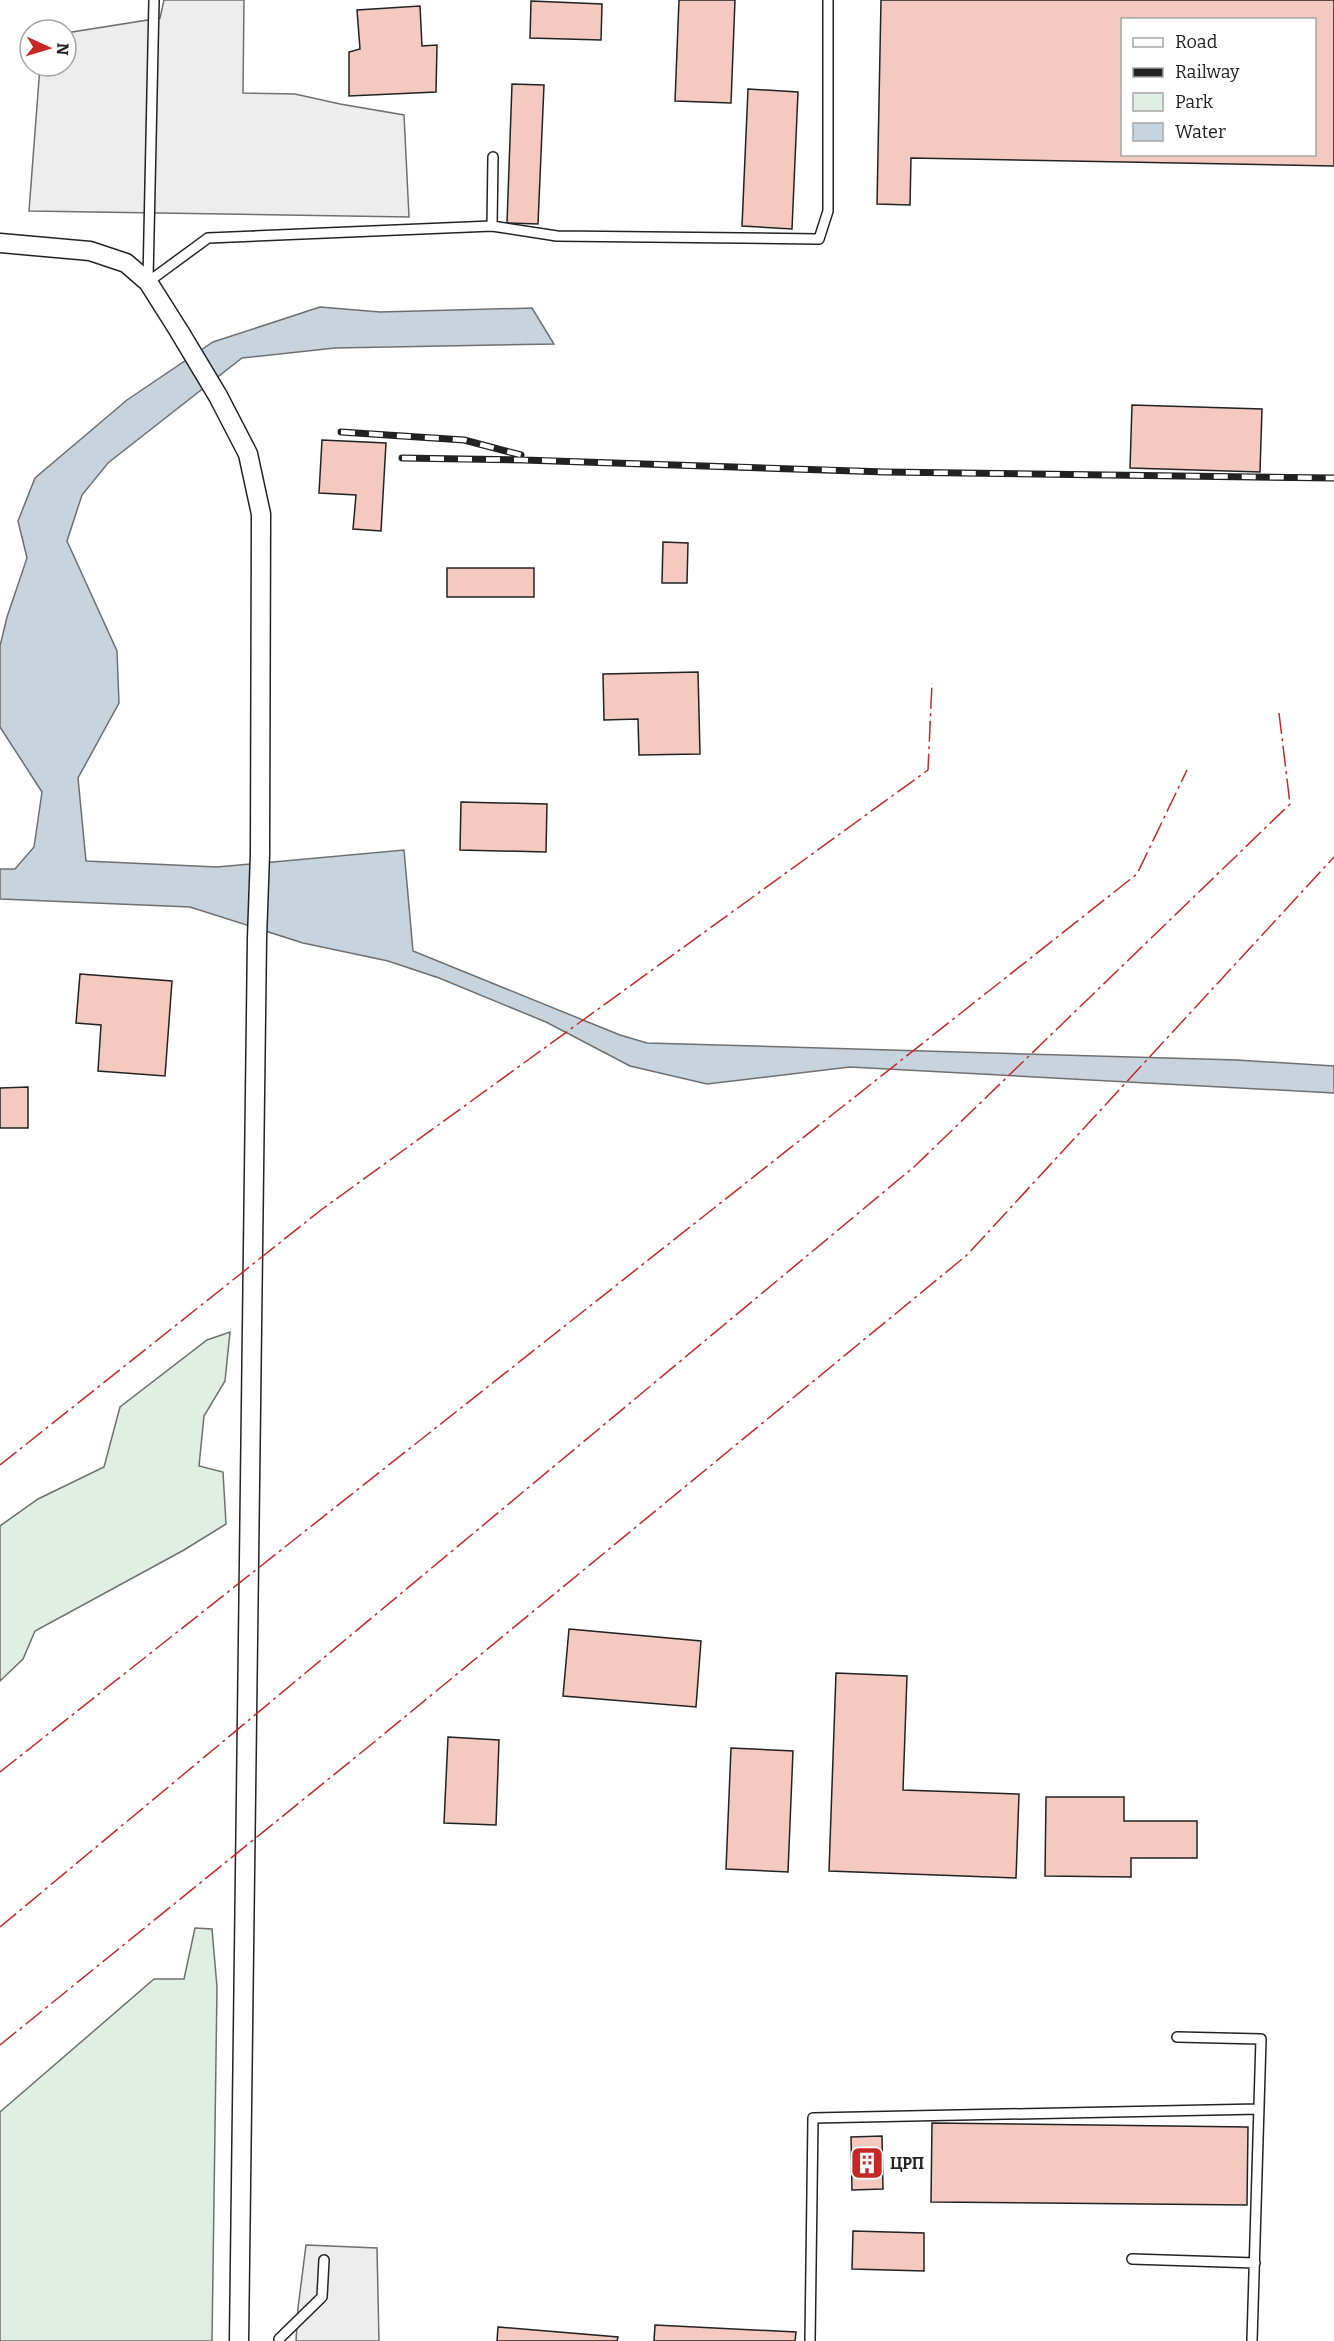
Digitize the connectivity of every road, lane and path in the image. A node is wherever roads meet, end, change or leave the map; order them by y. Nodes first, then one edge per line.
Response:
1 (154, 0) edge
2 (828, 0) edge
3 (493, 157) dead end
4 (492, 226) junction
5 (0, 243) edge
6 (148, 282) junction
7 (1177, 2037) dead end
8 (1259, 2109) junction
9 (1132, 2259) dead end
10 (324, 2260) dead end
11 (1254, 2263) junction
12 (276, 2340) edge
13 (239, 2341) edge
14 (810, 2341) edge
15 (1252, 2341) edge

1 - 6 lane
2 - 4 lane
3 - 4 lane
4 - 6 lane
5 - 6 street
6 - 13 street
7 - 8 lane
8 - 11 lane
8 - 14 lane
9 - 11 lane
10 - 12 lane
11 - 15 lane

